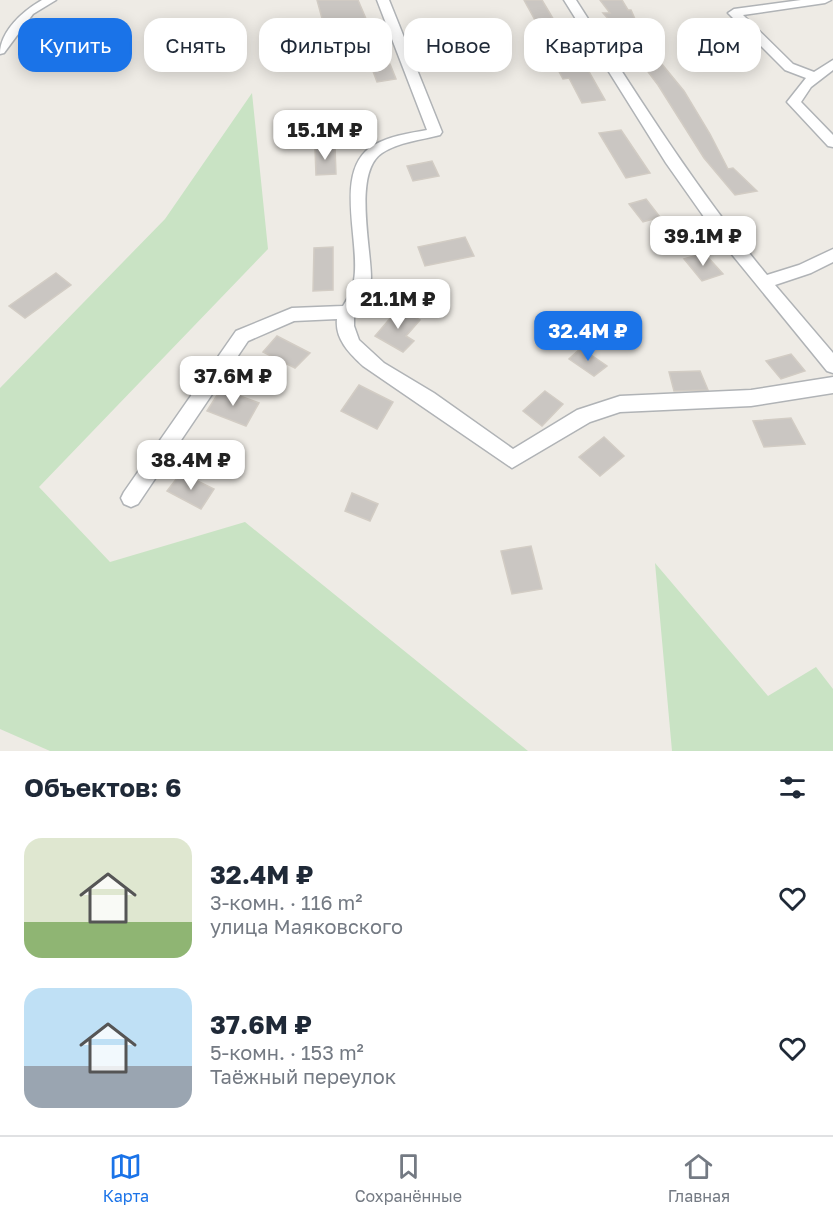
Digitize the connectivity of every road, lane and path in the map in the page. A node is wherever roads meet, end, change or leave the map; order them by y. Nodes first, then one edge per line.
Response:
1 (50, 0) edge
2 (383, 0) edge
3 (570, 0) edge
4 (826, 0) edge
5 (833, 2) edge
6 (0, 50) edge
7 (833, 64) edge
8 (815, 77) junction
9 (833, 143) edge
10 (833, 255) edge
11 (764, 282) junction
12 (347, 312) junction
13 (833, 366) edge
14 (833, 385) edge
15 (131, 498) dead end

1 - 6 street
2 - 12 street
3 - 11 street
4 - 5 street
4 - 8 street
7 - 8 street
8 - 9 street
10 - 11 street
11 - 13 street
12 - 14 street
12 - 15 street

